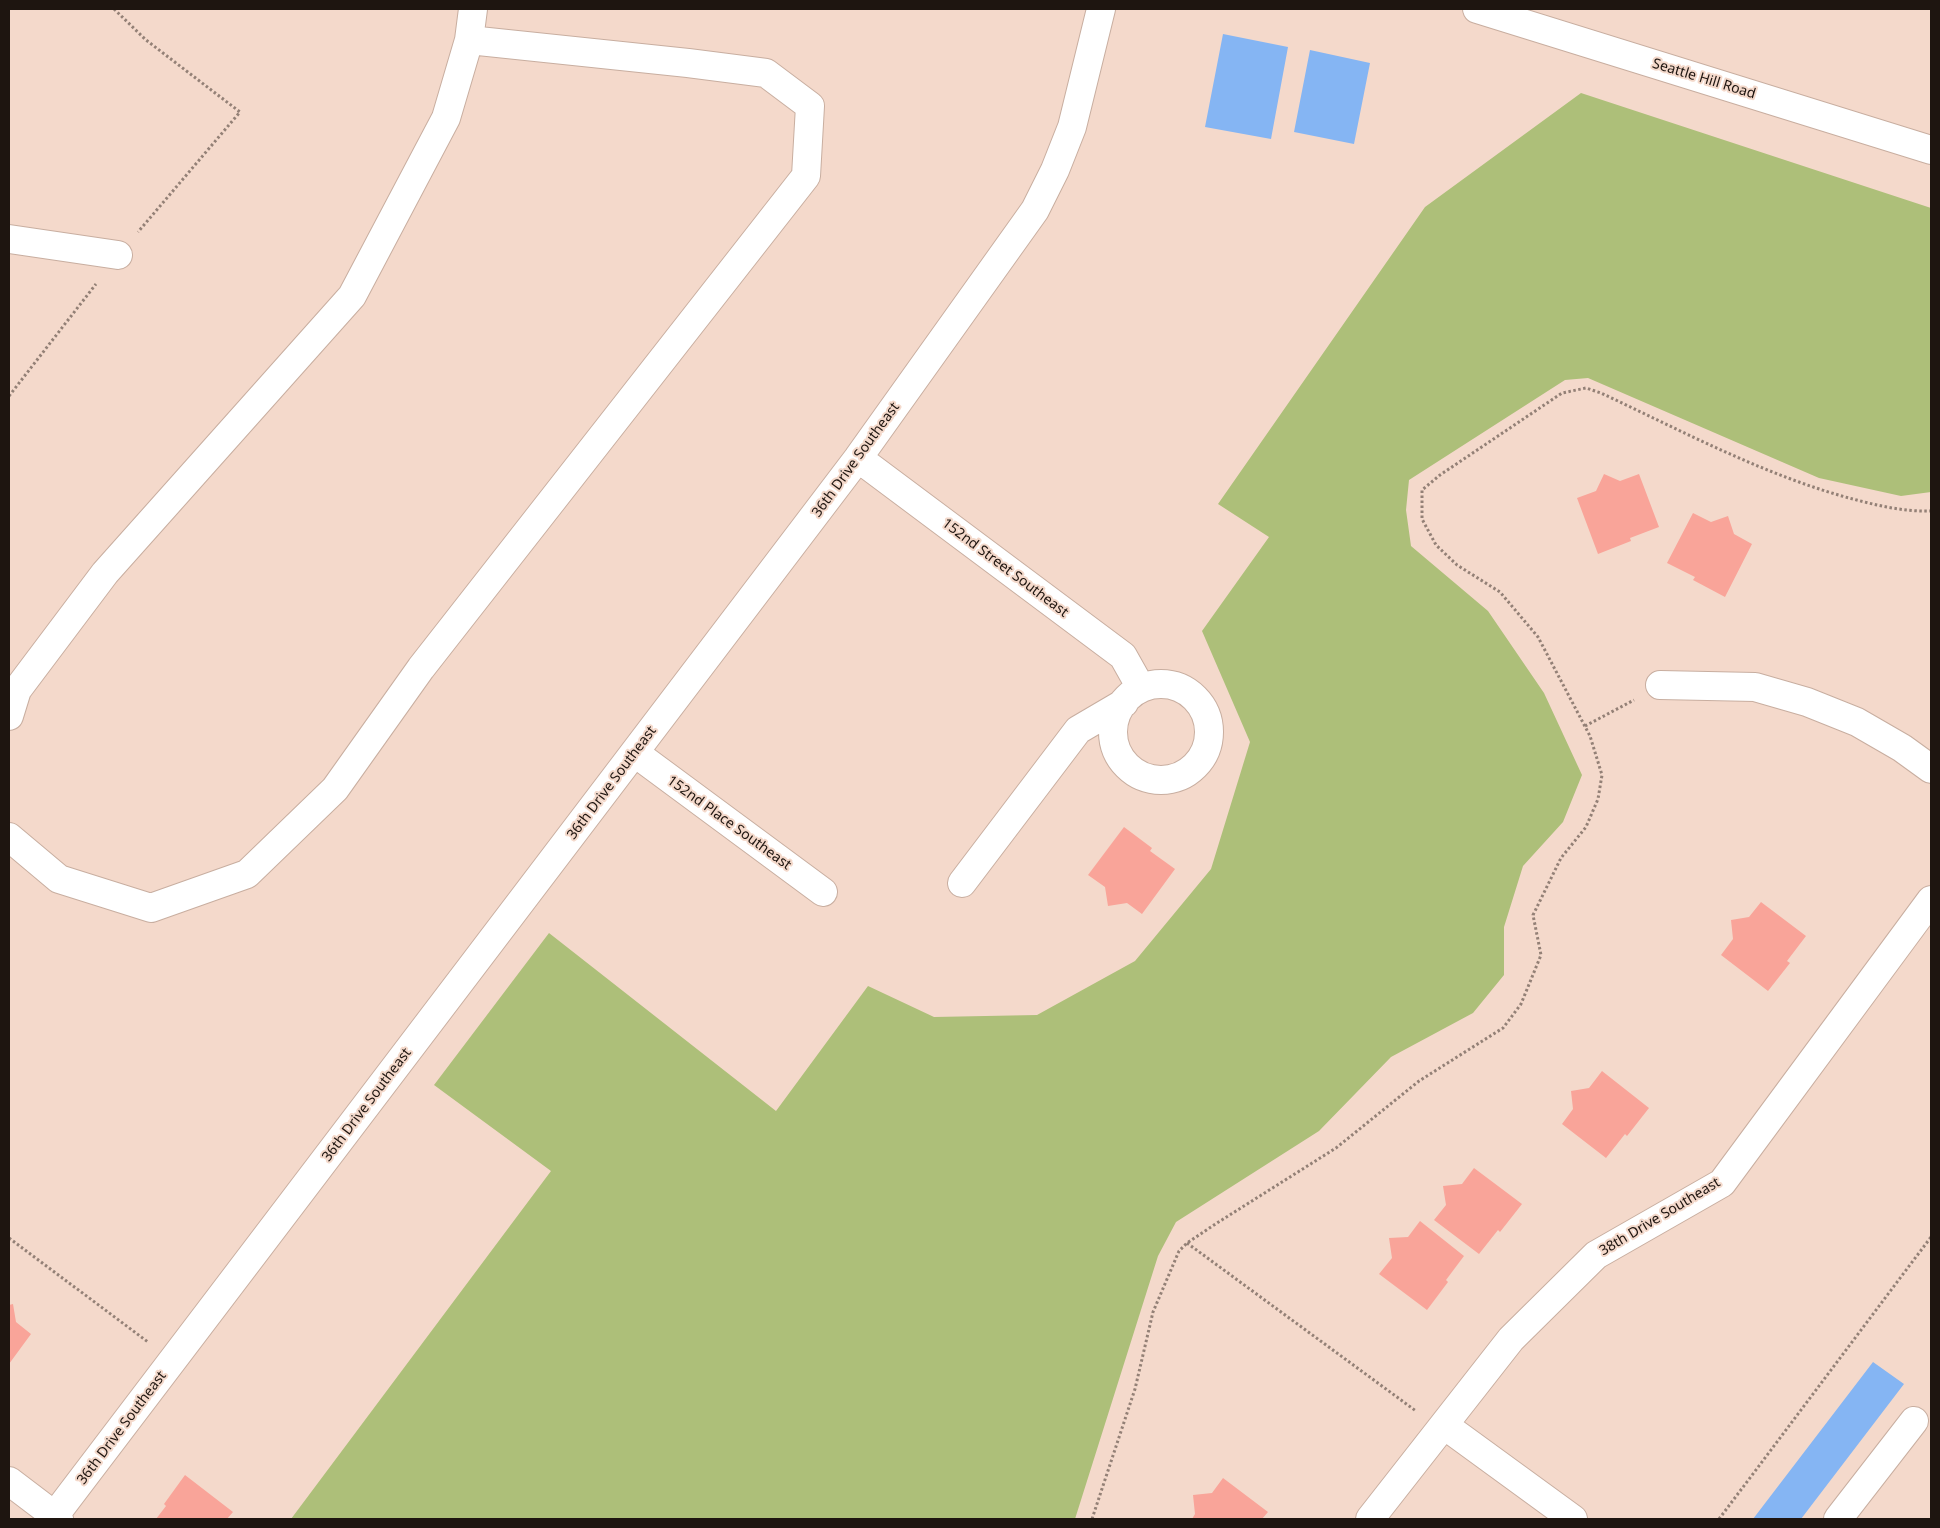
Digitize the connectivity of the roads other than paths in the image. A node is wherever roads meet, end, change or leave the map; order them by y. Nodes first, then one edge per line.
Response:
1 (473, 9) edge
2 (1101, 9) edge
3 (1477, 9) edge
4 (469, 40) junction
5 (1931, 150) edge
6 (9, 239) edge
7 (118, 256) road end
8 (858, 458) junction
9 (1660, 685) road end
10 (9, 716) edge
11 (635, 753) junction
12 (1931, 768) edge
13 (9, 837) edge
14 (962, 883) dead end
15 (823, 892) dead end
16 (1931, 900) edge
17 (1914, 1422) dead end
18 (1442, 1427) junction
19 (9, 1481) edge
20 (56, 1518) edge
21 (1370, 1519) edge
22 (1573, 1519) edge
23 (1838, 1519) edge

1 - 4 street
2 - 8 street, 36th Drive Southeast
3 - 5 street, Seattle Hill Road
4 - 10 street
4 - 13 street
6 - 7 street
8 - 11 street, 36th Drive Southeast
8 - 14 street, 152nd Street Southeast
9 - 12 street
11 - 15 street, 152nd Place Southeast
11 - 20 street, 36th Drive Southeast
16 - 18 street, 38th Drive Southeast
17 - 23 street
18 - 21 street, 38th Drive Southeast
18 - 22 street
19 - 20 street

